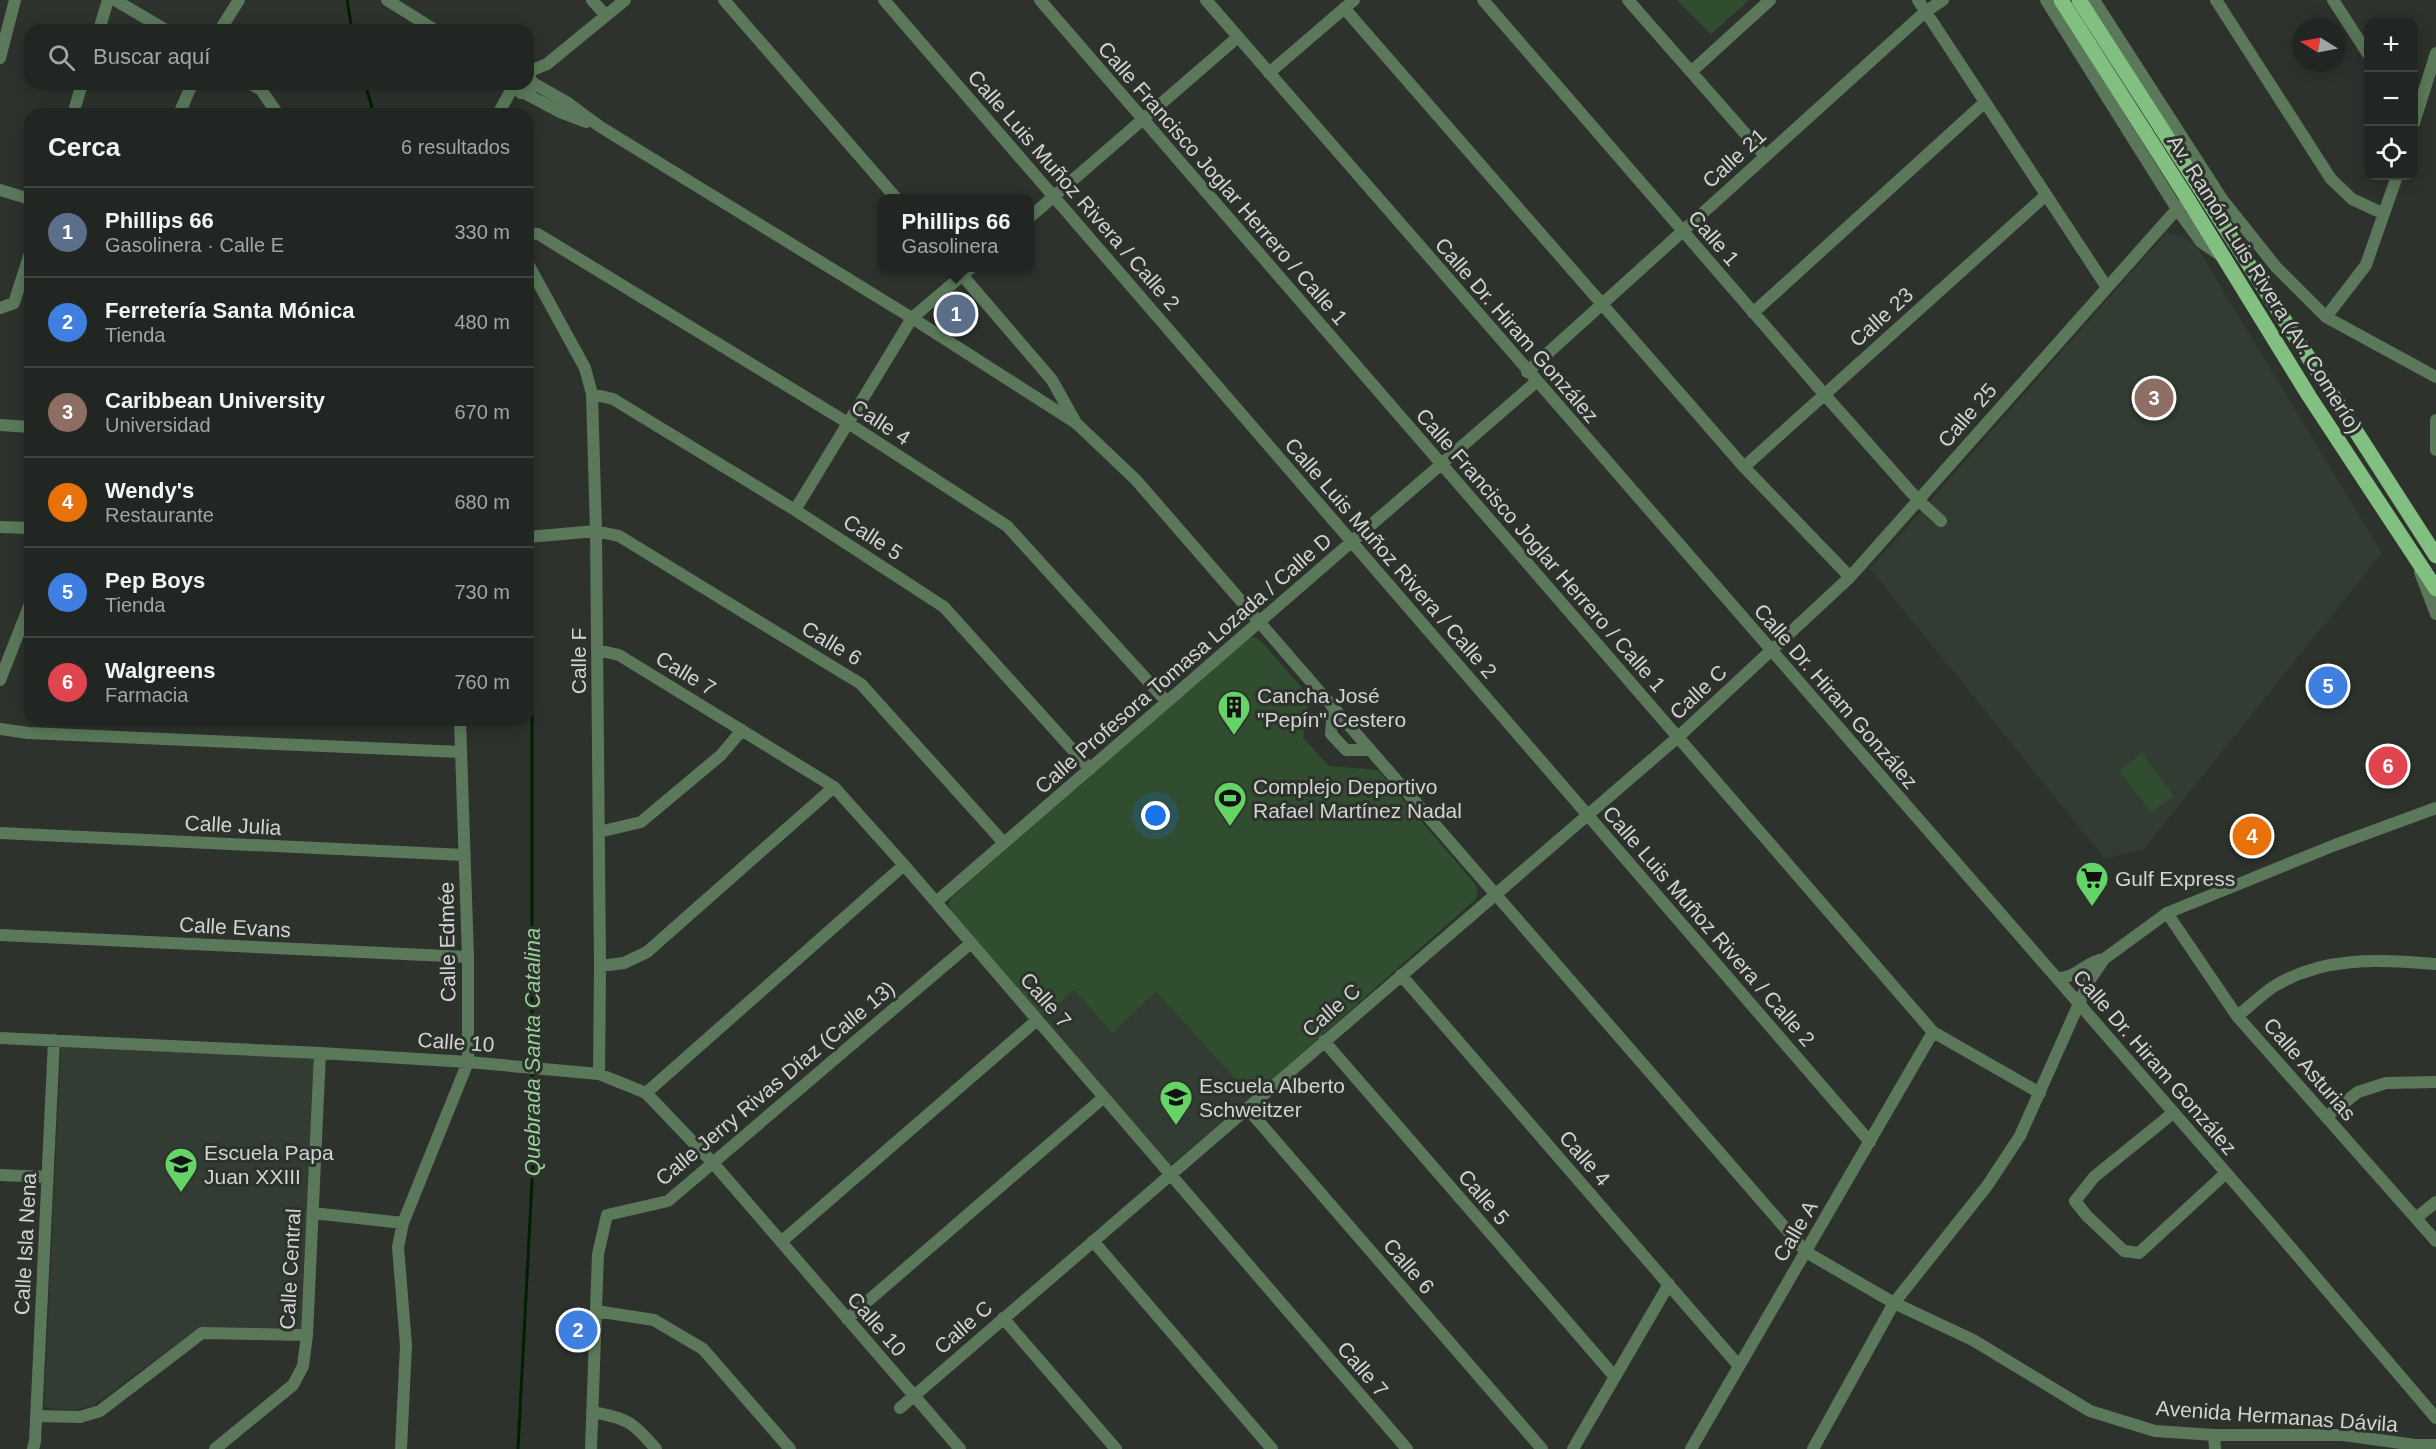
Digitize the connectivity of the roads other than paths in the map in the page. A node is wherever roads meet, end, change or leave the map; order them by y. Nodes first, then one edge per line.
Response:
1 (15, 0) edge
2 (108, 0) edge
3 (116, 0) edge
4 (239, 0) edge
5 (387, 0) edge
6 (592, 0) edge
7 (625, 0) edge
8 (724, 0) edge
9 (884, 0) edge
10 (1040, 0) edge
11 (1206, 0) edge
12 (1483, 0) edge
13 (1628, 0) edge
14 (1770, 0) edge
15 (1918, 0) edge
16 (1943, 0) edge
17 (2046, 0) edge
18 (2061, 0) edge
19 (2079, 0) edge
20 (2094, 0) edge
21 (2216, 0) edge
22 (2333, 0) edge
23 (1348, 3) edge
24 (1926, 12) junction
25 (606, 16) junction
26 (101, 24) edge
27 (156, 24) edge
28 (224, 24) edge
29 (425, 24) edge
30 (1238, 37) junction
31 (2364, 48) edge
32 (2436, 53) edge
33 (0, 58) edge
34 (1690, 72) junction
35 (1269, 73) junction
36 (534, 75) edge
37 (534, 80) edge
38 (2419, 88) edge
39 (80, 90) edge
40 (189, 90) edge
41 (261, 90) edge
42 (516, 90) edge
43 (516, 90) edge
44 (521, 90) edge
45 (1984, 103) junction
46 (75, 108) edge
47 (182, 108) edge
48 (274, 108) edge
49 (502, 108) edge
50 (509, 108) edge
51 (1142, 119) junction
52 (599, 126) junction
53 (1765, 156) junction
54 (2396, 180) edge
55 (0, 190) edge
56 (893, 194) edge
57 (1053, 196) junction
58 (2045, 196) junction
59 (24, 197) edge
60 (2183, 205) junction
61 (1034, 213) edge
62 (2385, 214) junction
63 (1682, 231) junction
64 (534, 234) edge
65 (24, 271) edge
66 (961, 272) edge
67 (965, 272) edge
68 (534, 275) edge
69 (2106, 286) junction
70 (1603, 304) junction
71 (0, 308) edge
72 (1753, 313) junction
73 (2326, 317) junction
74 (912, 318) junction
75 (1527, 372) junction
76 (2436, 377) edge
77 (1536, 382) junction
78 (592, 394) junction
79 (1824, 394) junction
80 (2436, 420) edge
81 (848, 423) junction
82 (1076, 423) junction
83 (0, 425) edge
84 (24, 427) edge
85 (2436, 450) edge
86 (1441, 465) junction
87 (1744, 467) junction
88 (1918, 500) junction
89 (795, 510) junction
90 (1941, 521) dead end
91 (0, 527) edge
92 (24, 528) edge
93 (596, 531) junction
94 (534, 536) edge
95 (1352, 542) junction
96 (2413, 554) junction
97 (2436, 556) edge
98 (1850, 577) junction
99 (2436, 589) edge
100 (2436, 614) edge
101 (1259, 622) junction
102 (24, 631) edge
103 (597, 650) junction
104 (1771, 651) junction
105 (0, 680) edge
106 (1167, 702) junction
107 (1333, 708) junction
108 (460, 726) edge
109 (0, 729) edge
110 (742, 730) junction
111 (1677, 738) junction
112 (1370, 750) junction
113 (461, 752) junction
114 (1090, 769) junction
115 (834, 787) junction
116 (2436, 808) edge
117 (1588, 816) junction
118 (599, 832) junction
119 (0, 833) edge
120 (1004, 843) junction
121 (464, 855) junction
122 (904, 864) junction
123 (1494, 894) junction
124 (936, 902) junction
125 (2167, 913) junction
126 (0, 935) edge
127 (971, 942) junction
128 (468, 957) junction
129 (2104, 959) junction
130 (2436, 964) edge
131 (600, 966) junction
132 (1401, 975) junction
133 (2057, 978) junction
134 (2079, 1003) junction
135 (2237, 1016) junction
136 (1037, 1020) junction
137 (1933, 1032) junction
138 (0, 1038) edge
139 (54, 1040) junction
140 (1324, 1041) junction
141 (320, 1053) junction
142 (468, 1062) junction
143 (599, 1074) junction
144 (2436, 1082) edge
145 (646, 1093) junction
146 (2040, 1093) junction
147 (1104, 1097) junction
148 (1247, 1108) junction
149 (2173, 1113) junction
150 (2326, 1117) junction
151 (1870, 1142) junction
152 (714, 1164) junction
153 (2226, 1173) junction
154 (1170, 1174) junction
155 (0, 1175) edge
156 (48, 1177) junction
157 (2436, 1202) edge
158 (313, 1214) junction
159 (2416, 1218) junction
160 (403, 1223) junction
161 (2436, 1240) edge
162 (1093, 1241) junction
163 (781, 1242) junction
164 (1806, 1252) junction
165 (1669, 1284) junction
166 (1894, 1303) junction
167 (596, 1311) junction
168 (1003, 1318) junction
169 (847, 1319) junction
170 (307, 1335) junction
171 (1739, 1366) junction
172 (1615, 1377) junction
173 (914, 1396) junction
174 (900, 1408) dead end
175 (592, 1412) junction
176 (36, 1416) junction
177 (2436, 1418) edge
178 (2214, 1435) junction
179 (2436, 1445) edge
180 (33, 1449) edge
181 (215, 1449) edge
182 (401, 1449) edge
183 (591, 1449) edge
184 (656, 1449) edge
185 (790, 1449) edge
186 (960, 1449) edge
187 (1116, 1449) edge
188 (1272, 1449) edge
189 (1407, 1449) edge
190 (1542, 1449) edge
191 (1573, 1449) edge
192 (1691, 1449) edge
193 (1813, 1449) edge
194 (2215, 1449) edge

1 - 33 street
2 - 26 street
3 - 27 street
4 - 28 street
5 - 29 street
6 - 25 street
7 - 25 street
8 - 56 street
9 - 57 street, Calle Luis Muñoz Rivera / Calle 2
10 - 51 street, Calle Francisco Joglar Herrero / Calle 1
11 - 30 street, Calle Dr. Hiram González
12 - 63 street, Calle 1
13 - 34 street
14 - 34 street
15 - 24 street
16 - 24 street, Calle 21
17 - 60 street
18 - 60 main road, Av. Ramón Luis Rivera (Av. Comerío)
19 - 97 main road, Av. Ramón Luis Rivera (Av. Comerío)
20 - 73 street
21 - 62 street
22 - 31 street
23 - 35 street
23 - 70 street
24 - 45 street
24 - 53 street, Calle 21
25 - 36 street
30 - 35 street, Calle Dr. Hiram González
30 - 51 street
32 - 38 street
34 - 53 street
35 - 75 street, Calle Dr. Hiram González
37 - 52 street
39 - 46 street
40 - 47 street
41 - 48 street
42 - 49 street
43 - 50 street
44 - 52 street
45 - 58 street
45 - 72 street
51 - 57 street
51 - 86 street, Calle Francisco Joglar Herrero / Calle 1
52 - 74 street
53 - 63 street, Calle 21
54 - 62 street
55 - 59 street
57 - 61 street
57 - 95 street, Calle Luis Muñoz Rivera / Calle 2
58 - 69 street
58 - 79 street, Calle 23
60 - 69 street, Calle 25
60 - 96 main road, Av. Ramón Luis Rivera (Av. Comerío)
62 - 73 street
63 - 70 street, Calle 21
63 - 72 street, Calle 1
64 - 81 street, Calle 4
65 - 71 street
66 - 74 street
67 - 82 street
68 - 78 street, Calle F
69 - 88 street, Calle 25
70 - 75 street, Calle 21
70 - 87 street
72 - 79 street, Calle 1
73 - 76 street
74 - 81 street
74 - 82 street
75 - 77 street, Calle Dr. Hiram González
77 - 86 street, Calle Profesora Tomasa Lozada / Calle D
77 - 104 street, Calle Dr. Hiram González
78 - 89 street, Calle 5
78 - 93 street, Calle F
79 - 87 street, Calle 23
79 - 88 street, Calle 1
80 - 85 street
81 - 89 street
81 - 106 street, Calle 4
82 - 101 street, Avenida Hermanas Dávila
83 - 84 street
86 - 95 street, Calle Profesora Tomasa Lozada / Calle D
86 - 111 street, Calle Francisco Joglar Herrero / Calle 1
87 - 98 street
88 - 90 street, Calle 1
88 - 98 street, Calle 25
89 - 114 street, Calle 5
91 - 92 street
93 - 94 street
93 - 103 street, Calle F
93 - 120 street, Calle 6
95 - 101 street, Calle Profesora Tomasa Lozada / Calle D
95 - 117 street, Calle Luis Muñoz Rivera / Calle 2
96 - 99 main road, Av. Ramón Luis Rivera (Av. Comerío)
96 - 100 street
98 - 104 street, Calle 25
101 - 106 street, Calle Profesora Tomasa Lozada / Calle D
101 - 107 street, Avenida Hermanas Dávila
102 - 105 street
103 - 110 street, Calle 7
103 - 118 street, Calle F
104 - 111 street, Calle C
104 - 133 street, Calle Dr. Hiram González
106 - 114 street, Calle Profesora Tomasa Lozada / Calle D
107 - 112 street, Avenida Hermanas Dávila
107 - 112 street
108 - 113 street, Calle Edmée
109 - 113 street
110 - 115 street, Calle 7
110 - 118 street
111 - 117 street, Calle C
111 - 137 street, Calle Francisco Joglar Herrero / Calle 1
112 - 123 street, Avenida Hermanas Dávila
113 - 121 street, Calle Edmée
114 - 120 street, Calle Profesora Tomasa Lozada / Calle D
115 - 122 street, Calle 7
115 - 131 street
116 - 125 street
117 - 123 street, Calle C
117 - 151 street, Calle Luis Muñoz Rivera / Calle 2
118 - 131 street, Calle F
119 - 121 street, Calle Julia
120 - 124 street, Calle Profesora Tomasa Lozada / Calle D
121 - 128 street, Calle Edmée
122 - 124 street, Calle 7
122 - 145 street
123 - 132 street, Calle C
123 - 164 street, Avenida Hermanas Dávila
124 - 127 street, Calle 7
125 - 129 street
125 - 135 street, Calle Asturias
126 - 128 street, Calle Evans
127 - 136 street, Calle 7
127 - 152 street, Calle Jerry Rivas Díaz (Calle 13)
128 - 142 street, Calle Edmée
129 - 133 street
129 - 134 street
130 - 135 street
131 - 143 street, Calle F
132 - 140 street, Calle C
132 - 165 street, Calle 4
133 - 134 street, Calle Dr. Hiram González
134 - 146 street
134 - 149 street, Calle Dr. Hiram González
135 - 150 street, Calle Asturias
136 - 147 street, Calle 7
136 - 163 street
137 - 146 street, Calle Francisco Joglar Herrero / Calle 1
137 - 151 street, Calle A
138 - 139 street, Calle 10
139 - 141 street, Calle 10
139 - 156 street, Calle Isla Nena
140 - 148 street, Calle C
140 - 172 street, Calle 5
141 - 142 street, Calle 10
141 - 158 street, Calle Central
142 - 143 street, Calle 10
142 - 160 street, Calle Edmée
143 - 145 street, Calle 10
144 - 150 street
145 - 152 street, Calle 10
146 - 166 street
147 - 154 street, Calle 7
147 - 169 street
148 - 154 street, Calle C
148 - 190 street, Calle 6
149 - 153 street, Calle Dr. Hiram González
149 - 153 street
150 - 159 street, Calle Asturias
151 - 164 street, Calle A
152 - 163 street, Calle 10
152 - 167 street, Calle Jerry Rivas Díaz (Calle 13)
153 - 177 street, Calle Dr. Hiram González
154 - 162 street, Calle C
154 - 189 street, Calle 7
155 - 156 street
156 - 176 street, Calle Isla Nena
157 - 159 street
158 - 160 street
158 - 170 street, Calle Central
159 - 161 street, Calle Asturias
160 - 182 street, Calle Edmée
162 - 168 street, Calle C
162 - 188 street
163 - 169 street, Calle 10
164 - 166 street, Avenida Hermanas Dávila
164 - 171 street, Calle A
165 - 171 street, Calle 4
165 - 172 street
166 - 178 street, Avenida Hermanas Dávila
166 - 193 street
167 - 175 street, Calle Jerry Rivas Díaz (Calle 13)
167 - 185 street
168 - 173 street, Calle C
168 - 187 street
169 - 173 street, Calle 10
170 - 176 street
170 - 181 street, Calle Central
171 - 192 street, Calle A
172 - 191 street
173 - 174 street, Calle C
173 - 186 street, Calle 10
175 - 183 street, Calle Jerry Rivas Díaz (Calle 13)
175 - 184 street
176 - 180 street, Calle Isla Nena
178 - 179 street, Avenida Hermanas Dávila
178 - 194 street

